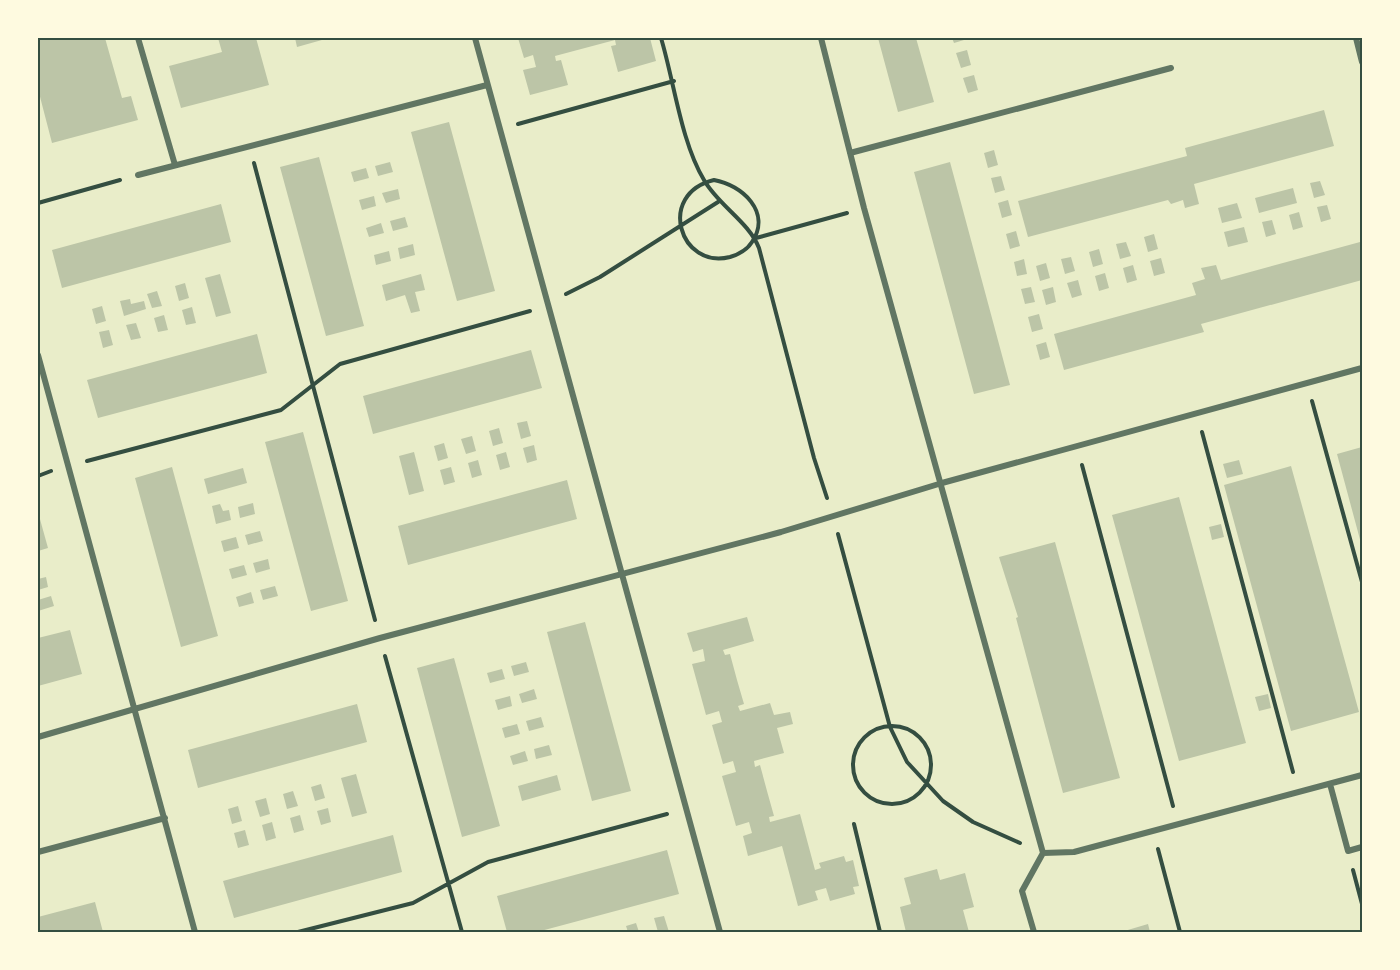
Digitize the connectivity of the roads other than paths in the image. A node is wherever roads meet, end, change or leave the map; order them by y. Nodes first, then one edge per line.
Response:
1 (138, 38) edge
2 (475, 38) edge
3 (821, 38) edge
4 (1356, 38) edge
5 (1362, 62) edge
6 (1171, 68) dead end
7 (487, 85) junction
8 (850, 153) junction
9 (175, 165) junction
10 (138, 175) road end
11 (38, 355) edge
12 (1362, 368) edge
13 (942, 483) junction
14 (621, 573) junction
15 (134, 710) junction
16 (38, 737) edge
17 (1362, 775) edge
18 (1330, 784) junction
19 (165, 818) junction
20 (1362, 847) edge
21 (38, 852) edge
22 (1043, 853) junction
23 (195, 933) edge
24 (720, 933) edge
25 (1034, 933) edge

1 - 9 street
2 - 7 street
3 - 8 street
4 - 5 street
6 - 8 street
7 - 9 street
7 - 14 street
8 - 13 street
9 - 10 street
11 - 15 street
12 - 13 street
13 - 14 street
13 - 22 street
14 - 15 street
14 - 24 street
15 - 16 street
15 - 19 street
17 - 18 street
18 - 20 street
18 - 22 street
19 - 21 street
19 - 23 street
22 - 25 street

